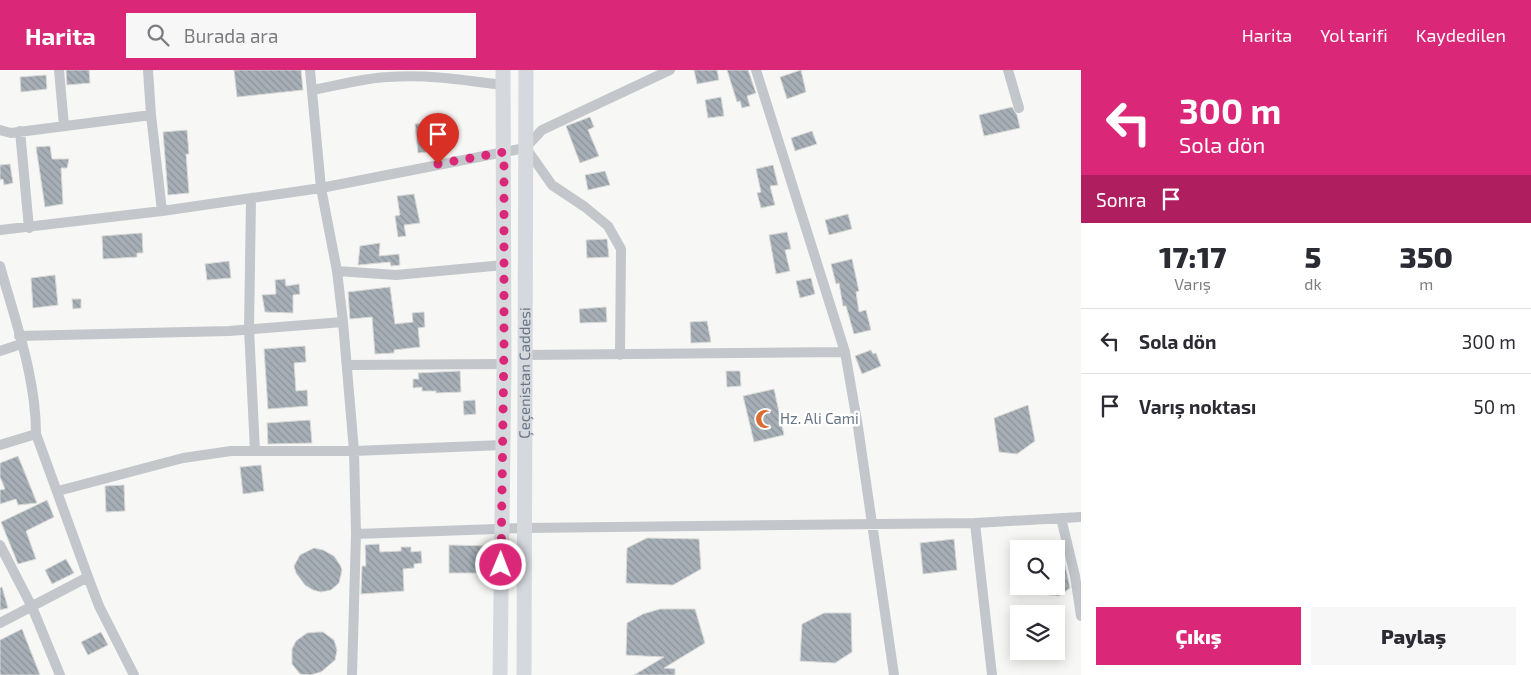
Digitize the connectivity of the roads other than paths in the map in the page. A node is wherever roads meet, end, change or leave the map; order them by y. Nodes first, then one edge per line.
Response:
1 (59, 70) edge
2 (148, 70) edge
3 (310, 70) edge
4 (526, 70) edge
5 (670, 70) edge
6 (756, 70) edge
7 (1008, 70) edge
8 (411, 73) edge
9 (503, 77) edge
10 (312, 90) junction
11 (1019, 108) dead end
12 (151, 115) junction
13 (64, 126) junction
14 (0, 130) edge
15 (20, 132) junction
16 (525, 148) junction
17 (504, 152) junction
18 (321, 188) junction
19 (250, 198) junction
20 (162, 211) junction
21 (29, 228) junction
22 (0, 230) edge
23 (504, 265) junction
24 (0, 266) edge
25 (337, 271) junction
26 (343, 322) junction
27 (249, 329) junction
28 (20, 340) junction
29 (0, 351) edge
30 (844, 352) junction
31 (620, 355) junction
32 (526, 356) junction
33 (504, 364) junction
34 (347, 365) junction
35 (36, 434) junction
36 (0, 445) edge
37 (503, 445) junction
38 (255, 451) junction
39 (354, 451) junction
40 (58, 491) junction
41 (1081, 517) edge
42 (1061, 518) junction
43 (975, 523) junction
44 (872, 525) junction
45 (525, 528) junction
46 (502, 529) junction
47 (356, 534) junction
48 (0, 544) edge
49 (88, 577) junction
50 (32, 607) junction
51 (1081, 616) edge
52 (0, 622) edge
53 (60, 675) edge
54 (134, 675) edge
55 (352, 675) edge
56 (500, 675) edge
57 (524, 675) edge
58 (894, 675) edge
59 (992, 675) edge

1 - 13 street
2 - 12 street
3 - 10 street
4 - 16 main road, Çeçenistan Caddesi
5 - 16 street
6 - 30 street
7 - 11 street
8 - 9 street
8 - 10 street
9 - 17 main road, Çeçenistan Caddesi
10 - 18 street
12 - 13 street
12 - 20 street
13 - 15 street
14 - 15 street
15 - 21 street
16 - 17 street
16 - 31 street
16 - 32 main road, Çeçenistan Caddesi
17 - 18 street
17 - 23 main road, Çeçenistan Caddesi
18 - 19 street
18 - 25 street
19 - 20 street
19 - 27 street
20 - 21 street
21 - 22 street
23 - 25 street
23 - 33 main road, Çeçenistan Caddesi
24 - 28 street
25 - 26 street
26 - 27 street
26 - 34 street
27 - 28 street
27 - 38 street
28 - 29 street
28 - 35 street
30 - 31 street
30 - 44 street
31 - 32 street
32 - 45 main road, Çeçenistan Caddesi
33 - 34 street
33 - 37 main road, Çeçenistan Caddesi
34 - 39 street
35 - 36 street
35 - 40 street
37 - 39 street
37 - 46 main road, Çeçenistan Caddesi
38 - 39 street
38 - 40 street
39 - 47 street
40 - 49 street
41 - 42 street
42 - 43 street
42 - 51 street
43 - 44 street
43 - 59 street
44 - 45 street
44 - 58 street
45 - 46 street
45 - 57 main road, Çeçenistan Caddesi
46 - 47 street
46 - 56 main road, Çeçenistan Caddesi
47 - 55 street
48 - 50 street
49 - 50 street
49 - 54 street
50 - 52 street
50 - 53 street

